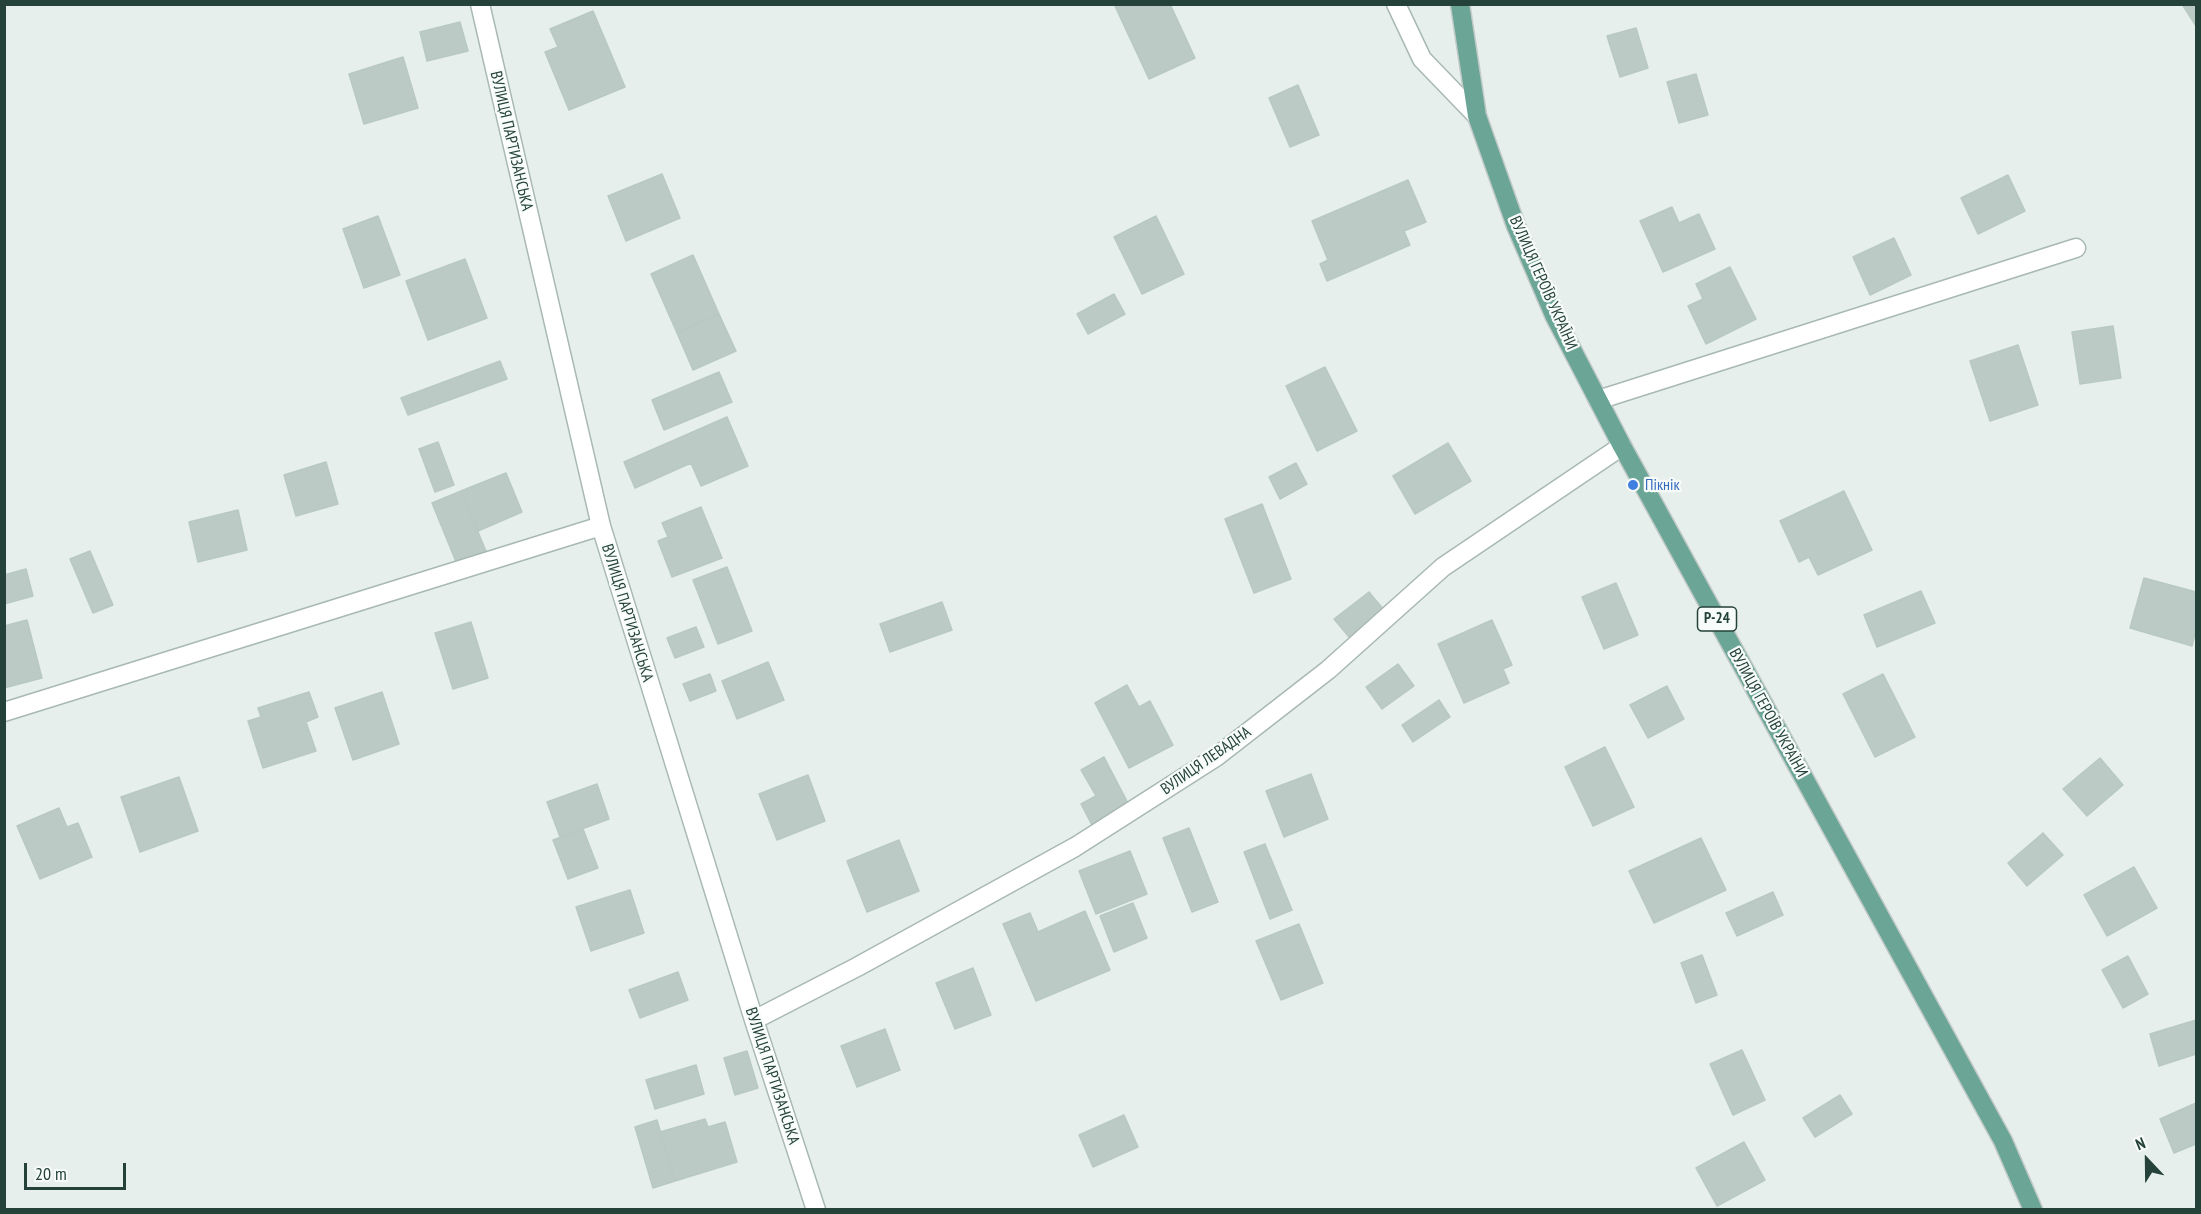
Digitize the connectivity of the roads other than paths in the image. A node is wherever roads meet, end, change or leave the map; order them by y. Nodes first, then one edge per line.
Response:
1 (480, 4) edge
2 (1396, 4) edge
3 (1460, 4) edge
4 (1477, 116) junction
5 (2076, 248) dead end
6 (1598, 400) junction
7 (1622, 446) junction
8 (601, 526) junction
9 (4, 712) edge
10 (754, 1020) junction
11 (816, 1209) edge
12 (2033, 1209) edge

1 - 8 street, ВУЛИЦЯ ПАРТИЗАНСЬКА
2 - 4 street
3 - 4 main road, ВУЛИЦЯ ГЕРОЇВ УКРАЇНИ / Р-24
4 - 6 main road, ВУЛИЦЯ ГЕРОЇВ УКРАЇНИ / Р-24
5 - 6 street
6 - 7 main road, ВУЛИЦЯ ГЕРОЇВ УКРАЇНИ / Р-24
7 - 10 street, ВУЛИЦЯ ЛЕВАДНА
7 - 12 main road, ВУЛИЦЯ ГЕРОЇВ УКРАЇНИ / Р-24
8 - 9 street
8 - 10 street, ВУЛИЦЯ ПАРТИЗАНСЬКА
10 - 11 street, ВУЛИЦЯ ПАРТИЗАНСЬКА

